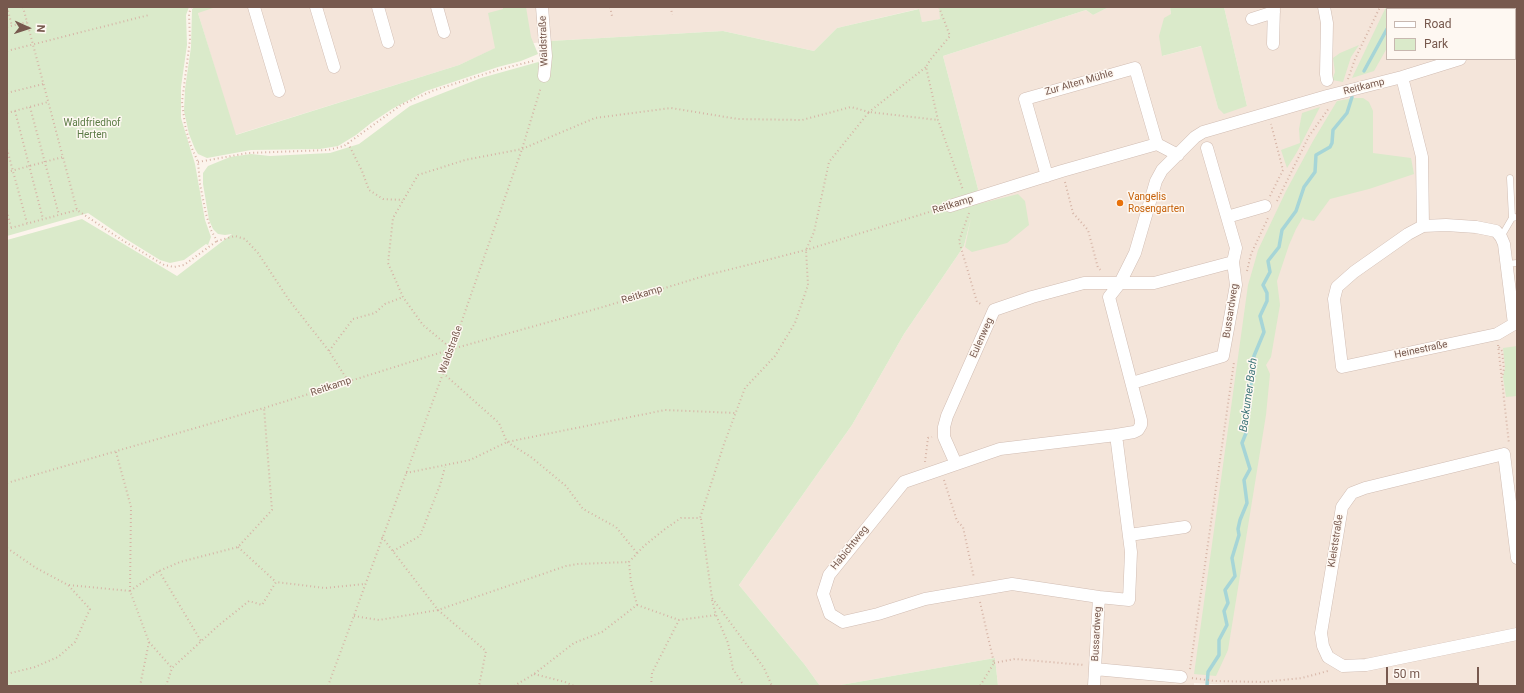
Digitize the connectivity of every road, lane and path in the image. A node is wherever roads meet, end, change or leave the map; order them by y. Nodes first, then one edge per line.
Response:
1 (7, 7) edge
2 (23, 7) edge
3 (191, 7) edge
4 (254, 7) edge
5 (316, 7) edge
6 (378, 7) edge
7 (437, 7) edge
8 (542, 7) edge
9 (610, 7) edge
10 (671, 7) edge
11 (939, 7) edge
12 (1324, 7) edge
13 (1380, 7) edge
14 (1274, 10) edge
15 (149, 15) dead end
16 (672, 15) dead end
17 (612, 16) dead end
18 (1252, 19) dead end
19 (27, 22) junction
20 (12, 26) junction
21 (7, 27) edge
22 (444, 32) dead end
23 (388, 42) dead end
24 (33, 44) junction
25 (1273, 44) dead end
26 (7, 51) edge
27 (546, 56) junction
28 (1457, 60) edge
29 (334, 67) dead end
30 (926, 67) junction
31 (544, 76) joint
32 (1402, 77) junction
33 (1327, 80) dead end
34 (43, 84) junction
35 (279, 91) dead end
36 (1340, 92) junction
37 (7, 93) edge
38 (48, 102) junction
39 (30, 107) junction
40 (15, 111) junction
41 (869, 112) junction
42 (7, 113) edge
43 (1268, 113) junction
44 (938, 120) junction
45 (348, 143) junction
46 (1157, 144) junction
47 (1207, 148) dead end
48 (7, 149) edge
49 (522, 149) junction
50 (1178, 155) junction
51 (63, 157) junction
52 (45, 162) junction
53 (198, 162) junction
54 (29, 166) junction
55 (13, 171) junction
56 (1062, 171) junction
57 (7, 172) edge
58 (1047, 176) junction
59 (1510, 178) dead end
60 (404, 200) junction
61 (968, 202) junction
62 (950, 206) joint
63 (1270, 209) junction
64 (77, 210) junction
65 (7, 211) edge
66 (59, 215) junction
67 (1227, 217) junction
68 (1514, 218) edge
69 (43, 219) junction
70 (27, 223) junction
71 (1423, 226) junction
72 (11, 227) junction
73 (7, 228) edge
74 (1501, 237) junction
75 (217, 241) junction
76 (806, 250) junction
77 (1233, 262) junction
78 (1512, 263) edge
79 (1103, 272) dead end
80 (1247, 273) dead end
81 (1120, 282) junction
82 (403, 297) junction
83 (994, 310) junction
84 (1498, 346) dead end
85 (452, 348) junction
86 (329, 351) junction
87 (1499, 355) dead end
88 (1234, 360) dead end
89 (443, 373) junction
90 (1502, 380) junction
91 (348, 381) junction
92 (1132, 383) junction
93 (264, 408) junction
94 (736, 413) junction
95 (944, 434) junction
96 (1116, 435) junction
97 (507, 442) junction
98 (116, 451) junction
99 (1504, 454) junction
100 (956, 464) junction
101 (445, 466) junction
102 (941, 469) junction
103 (406, 473) junction
104 (923, 475) junction
105 (7, 483) edge
106 (700, 518) junction
107 (1185, 527) dead end
108 (1128, 535) junction
109 (382, 537) junction
110 (238, 547) junction
111 (7, 548) edge
112 (393, 551) junction
113 (637, 553) junction
114 (1517, 558) edge
115 (629, 562) junction
116 (159, 571) junction
117 (276, 582) junction
118 (365, 584) junction
119 (68, 585) junction
120 (130, 591) junction
121 (977, 591) junction
122 (1099, 597) junction
123 (712, 598) junction
124 (637, 605) junction
125 (438, 610) junction
126 (716, 615) junction
127 (354, 616) junction
128 (679, 620) junction
129 (1517, 634) edge
130 (201, 641) junction
131 (149, 642) junction
132 (994, 663) junction
133 (1343, 666) junction
134 (172, 668) junction
135 (1095, 669) junction
136 (7, 674) edge
137 (534, 674) junction
138 (1187, 677) joint
139 (1199, 679) dead end
140 (140, 686) edge
141 (166, 686) edge
142 (328, 686) edge
143 (479, 686) edge
144 (514, 686) edge
145 (574, 686) edge
146 (651, 686) edge
147 (744, 686) edge
148 (772, 686) edge
149 (980, 686) edge
150 (1094, 686) edge

1 - 20 path
2 - 19 path
3 - 53 path
4 - 35 street
5 - 29 street
6 - 23 street
7 - 22 street
8 - 27 street, Waldstraße
9 - 17 path
10 - 16 path
11 - 30 path
12 - 33 street
13 - 36 path
14 - 18 street
14 - 25 street
15 - 24 path
19 - 20 path
19 - 24 path
20 - 21 path
24 - 26 path
24 - 34 path
27 - 31 street, Waldstraße
27 - 45 path
28 - 32 street, Reitkamp
30 - 41 path
30 - 44 path
31 - 49 path, Waldstraße
32 - 36 street, Reitkamp
32 - 71 street
34 - 37 path
34 - 38 path
36 - 43 street, Reitkamp
36 - 63 path
38 - 39 path
38 - 51 path
39 - 40 path
39 - 52 path
40 - 42 path
40 - 54 path
41 - 44 path
41 - 49 path
41 - 76 path
43 - 50 street, Reitkamp
43 - 63 path
44 - 61 path
45 - 53 path
45 - 60 path
46 - 50 street
46 - 56 street, Reitkamp
46 - 58 street, Zur Alten Mühle
47 - 67 street
48 - 55 path
49 - 60 path
49 - 85 path, Waldstraße
50 - 81 street
51 - 52 path
51 - 64 path
52 - 54 path
52 - 66 path
53 - 75 path
54 - 55 path
54 - 69 path
55 - 57 path
55 - 70 path
56 - 58 street, Reitkamp
56 - 79 path
58 - 61 street, Reitkamp
59 - 68 lane
60 - 82 path
61 - 62 street, Reitkamp
61 - 83 path
62 - 76 path, Reitkamp
63 - 67 street
63 - 80 path
64 - 66 path
64 - 75 path
65 - 72 path
66 - 69 path
67 - 77 street
68 - 74 lane
69 - 70 path
70 - 72 path
71 - 74 street, Heinestraße
71 - 78 street, Heinestraße
72 - 73 path
74 - 78 street, Heinestraße
75 - 86 path
76 - 85 path, Reitkamp
76 - 94 path
77 - 81 street
77 - 92 street, Bussardweg
81 - 83 street, Eulenweg
81 - 92 street
82 - 85 path
82 - 86 path
83 - 95 street, Eulenweg
84 - 90 path
85 - 89 path, Waldstraße
85 - 91 path, Reitkamp
86 - 91 path
87 - 90 path
88 - 138 path
89 - 97 path
89 - 103 path, Waldstraße
90 - 99 path
91 - 93 path, Reitkamp
92 - 96 street
93 - 98 path, Reitkamp
93 - 110 path
94 - 97 path
94 - 106 path
95 - 100 street
95 - 104 path
96 - 100 street, Habichtweg
96 - 108 street, Bussardweg
97 - 101 path
97 - 113 path
98 - 105 path, Reitkamp
98 - 120 path
99 - 114 street
99 - 133 street, Kleiststraße
100 - 102 street, Habichtweg
101 - 103 path
101 - 112 path
102 - 104 street, Habichtweg
102 - 121 path
103 - 109 path, Waldstraße
104 - 121 street, Habichtweg
106 - 113 path
106 - 123 path
107 - 108 street
108 - 122 street, Bussardweg
109 - 112 path
109 - 118 path, Waldstraße
110 - 116 path
110 - 117 path
111 - 119 path
112 - 125 path
113 - 115 path
115 - 124 path
115 - 125 path
116 - 120 path
116 - 130 path
117 - 118 path
117 - 130 path
118 - 127 path, Waldstraße
119 - 120 path
119 - 136 path
120 - 131 path
121 - 122 street, Habichtweg
121 - 132 path
122 - 135 street, Bussardweg
123 - 126 path
123 - 148 path
124 - 128 path
124 - 137 path
125 - 127 path
125 - 143 path
126 - 128 path
126 - 147 path
127 - 142 path, Waldstraße
128 - 146 path
129 - 133 street
130 - 134 path
131 - 134 path
131 - 140 path
132 - 135 path
132 - 149 path
133 - 139 path
134 - 141 path
135 - 138 street, Bussardweg
135 - 150 street, Bussardweg
137 - 144 path
137 - 145 path

